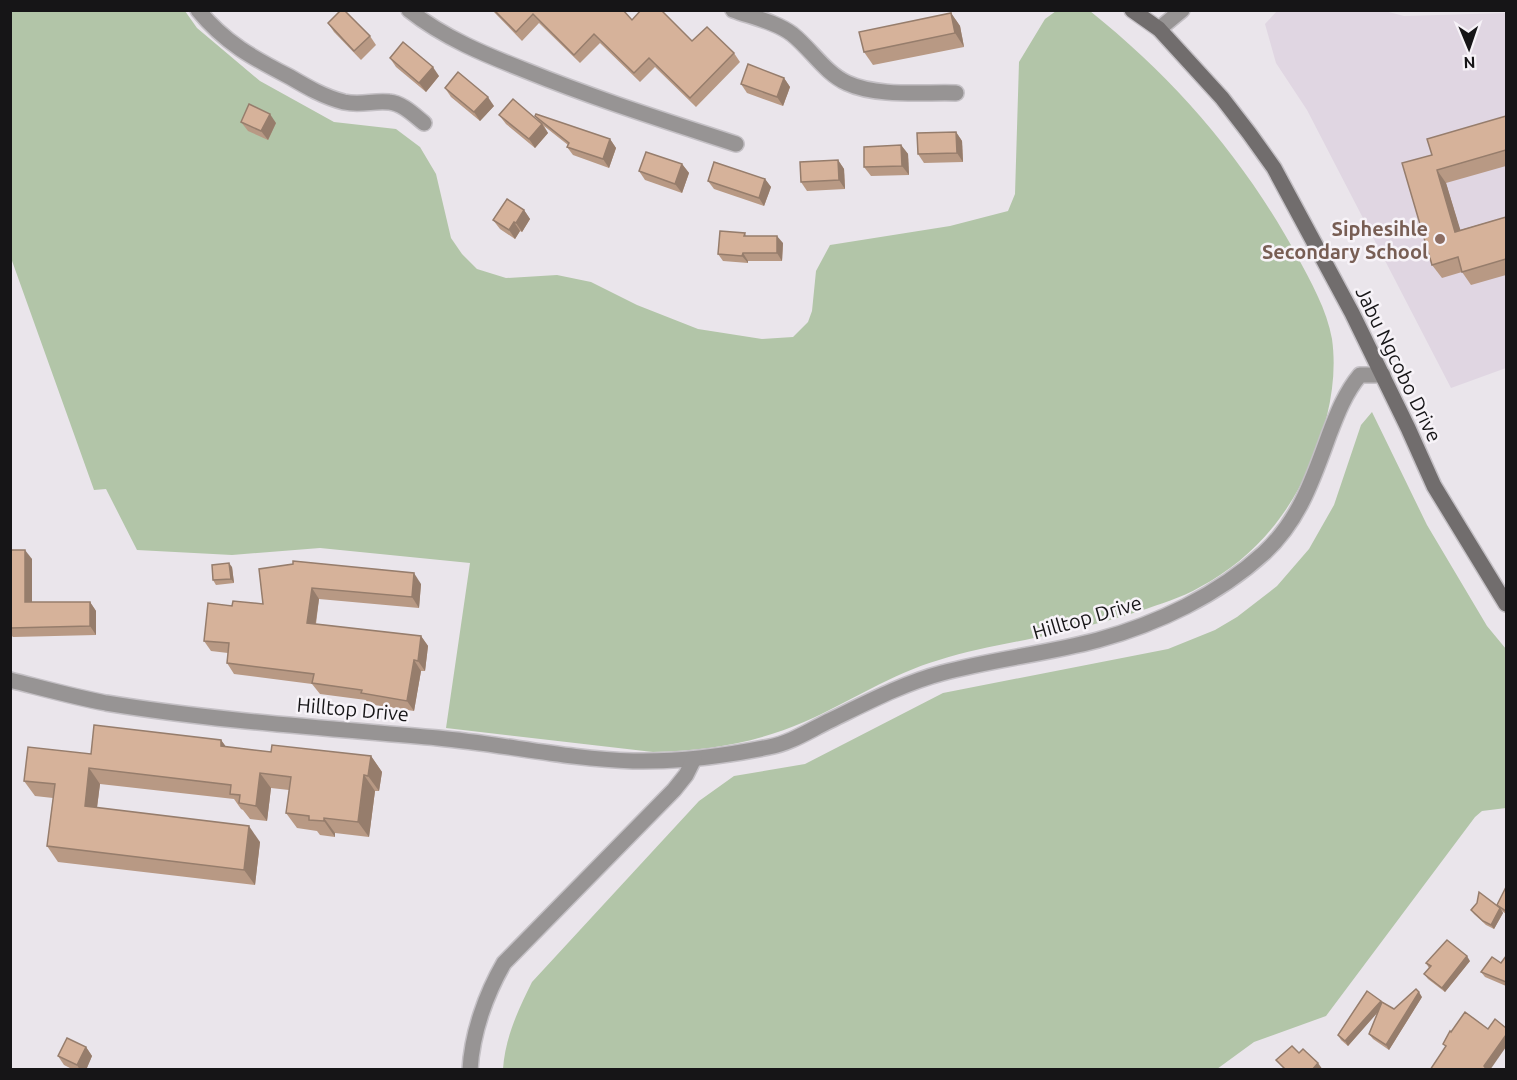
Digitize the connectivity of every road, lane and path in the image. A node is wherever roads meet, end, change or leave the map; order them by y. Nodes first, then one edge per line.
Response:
1 (198, 10) edge
2 (409, 10) edge
3 (732, 10) edge
4 (1132, 10) edge
5 (1182, 10) edge
6 (1158, 30) junction
7 (956, 93) dead end
8 (424, 123) dead end
9 (736, 144) dead end
10 (1383, 375) junction
11 (1506, 604) edge
12 (10, 680) edge
13 (694, 759) junction
14 (470, 1070) edge

1 - 8 street
2 - 9 street
3 - 7 street
4 - 6 main road, Jabu Ngcobo Drive
5 - 6 street
6 - 10 main road, Jabu Ngcobo Drive
10 - 11 main road, Jabu Ngcobo Drive
10 - 13 street, Hilltop Drive
12 - 13 street, Hilltop Drive
13 - 14 street

